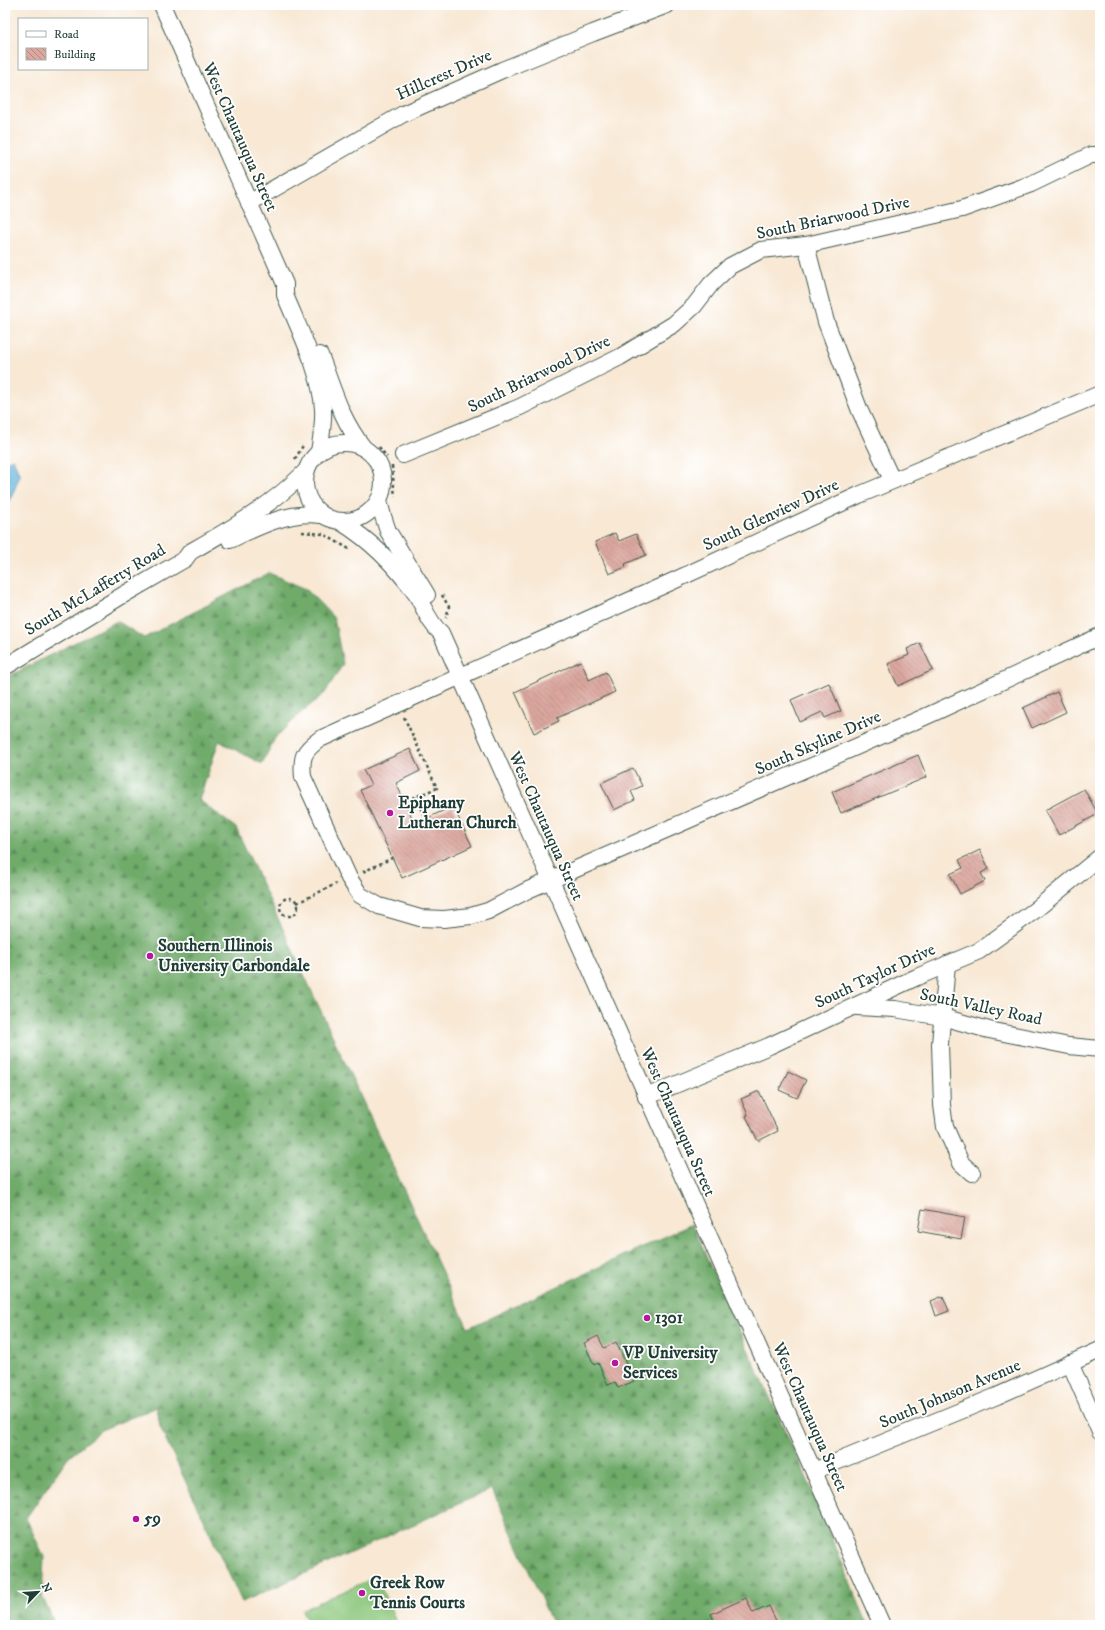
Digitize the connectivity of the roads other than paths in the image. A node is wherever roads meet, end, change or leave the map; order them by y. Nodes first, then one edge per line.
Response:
1 (162, 5) edge
2 (667, 5) edge
3 (1100, 155) edge
4 (249, 203) junction
5 (806, 245) junction
6 (285, 284) junction
7 (1100, 394) edge
8 (370, 446) junction
9 (319, 452) junction
10 (403, 456) dead end
11 (306, 471) junction
12 (892, 480) junction
13 (387, 501) junction
14 (321, 515) junction
15 (340, 522) junction
16 (185, 559) junction
17 (441, 633) junction
18 (1100, 636) edge
19 (5, 667) edge
20 (460, 676) junction
21 (1100, 857) edge
22 (349, 878) joint
23 (550, 882) junction
24 (947, 964) junction
25 (854, 1007) junction
26 (942, 1017) junction
27 (1100, 1049) edge
28 (646, 1097) junction
29 (972, 1173) dead end
30 (1100, 1350) edge
31 (1070, 1363) junction
32 (1100, 1432) edge
33 (814, 1471) junction
34 (882, 1625) edge

1 - 4 street, West Chautauqua Street
2 - 4 street, Hillcrest Drive
3 - 5 street, South Briarwood Drive
4 - 6 street, West Chautauqua Street
5 - 10 street, South Briarwood Drive
5 - 12 street
6 - 8 street, West Chautauqua Street
6 - 9 street, West Chautauqua Street
7 - 12 street, South Glenview Drive
8 - 9 street, West Chautauqua Street
8 - 13 street, West Chautauqua Street
9 - 11 street, West Chautauqua Street
11 - 14 street
11 - 16 street, South McLafferty Road
12 - 20 street, South Glenview Drive
13 - 15 street, West Chautauqua Street
13 - 17 street, West Chautauqua Street
14 - 15 street, West Chautauqua Street
14 - 16 street, South McLafferty Road
15 - 17 street, West Chautauqua Street
16 - 19 street, South McLafferty Road
17 - 20 street, West Chautauqua Street
18 - 23 street, South Skyline Drive
20 - 22 street, South Glenview Drive
20 - 23 street, West Chautauqua Street
21 - 24 street, South Taylor Drive
22 - 23 street, South Skyline Drive
23 - 28 street, West Chautauqua Street
24 - 25 street, South Taylor Drive
24 - 26 street
25 - 26 street, South Valley Road
25 - 28 street, South Taylor Drive
26 - 27 street, South Valley Road
26 - 29 street
28 - 33 street, West Chautauqua Street
30 - 31 street, South Johnson Avenue
31 - 32 street
31 - 33 street, South Johnson Avenue
33 - 34 street, West Chautauqua Street

